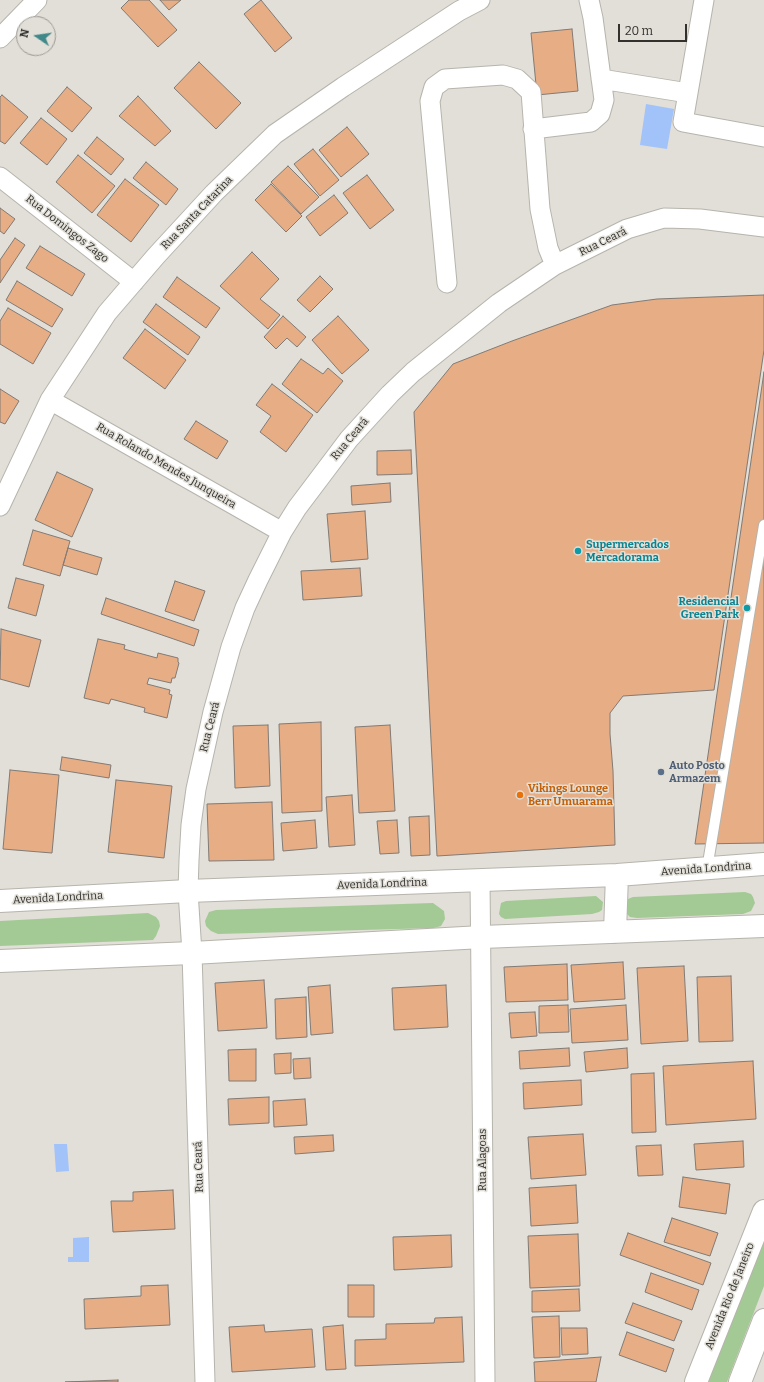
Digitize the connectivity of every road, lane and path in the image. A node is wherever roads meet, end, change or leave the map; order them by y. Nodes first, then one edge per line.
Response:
1 (37, 0) edge
2 (480, 0) edge
3 (589, 0) edge
4 (704, 0) edge
5 (456, 5) edge
6 (0, 38) edge
7 (601, 79) junction
8 (688, 93) junction
9 (533, 129) junction
10 (764, 137) edge
11 (0, 177) edge
12 (764, 228) edge
13 (555, 265) junction
14 (134, 282) junction
15 (447, 283) dead end
16 (50, 400) junction
17 (0, 506) edge
18 (764, 526) edge
19 (282, 532) junction
20 (764, 864) edge
21 (707, 869) junction
22 (618, 875) junction
23 (480, 880) junction
24 (188, 891) junction
25 (0, 901) edge
26 (764, 926) edge
27 (615, 932) junction
28 (482, 937) junction
29 (192, 953) junction
30 (0, 961) edge
31 (764, 1211) edge
32 (764, 1320) edge
33 (205, 1382) edge
34 (485, 1382) edge
35 (696, 1382) edge
36 (740, 1382) edge

1 - 6 street
2 - 5 street, Rua Santa Catarina
3 - 7 street
4 - 8 street
5 - 14 street, Rua Santa Catarina
7 - 8 street
7 - 9 street
8 - 10 street
9 - 13 street
9 - 15 street
11 - 14 street, Rua Domingos Zago
12 - 13 street, Rua Ceará
13 - 19 street, Rua Ceará
14 - 16 street, Rua Santa Catarina
16 - 17 street, Rua Santa Catarina
16 - 19 street, Rua Rolando Mendes Junqueira
18 - 21 lane
19 - 24 street, Rua Ceará
20 - 21 main road, Avenida Londrina
21 - 22 main road, Avenida Londrina
22 - 23 main road, Avenida Londrina
22 - 27 main road
23 - 24 main road, Avenida Londrina
23 - 28 street, Rua Alagoas
24 - 25 main road, Avenida Londrina
24 - 29 street, Rua Ceará
26 - 27 main road
27 - 28 main road
28 - 29 main road
28 - 34 street, Rua Alagoas
29 - 30 main road
29 - 33 street, Rua Ceará
31 - 35 main road, Avenida Rio de Janeiro
32 - 36 main road

